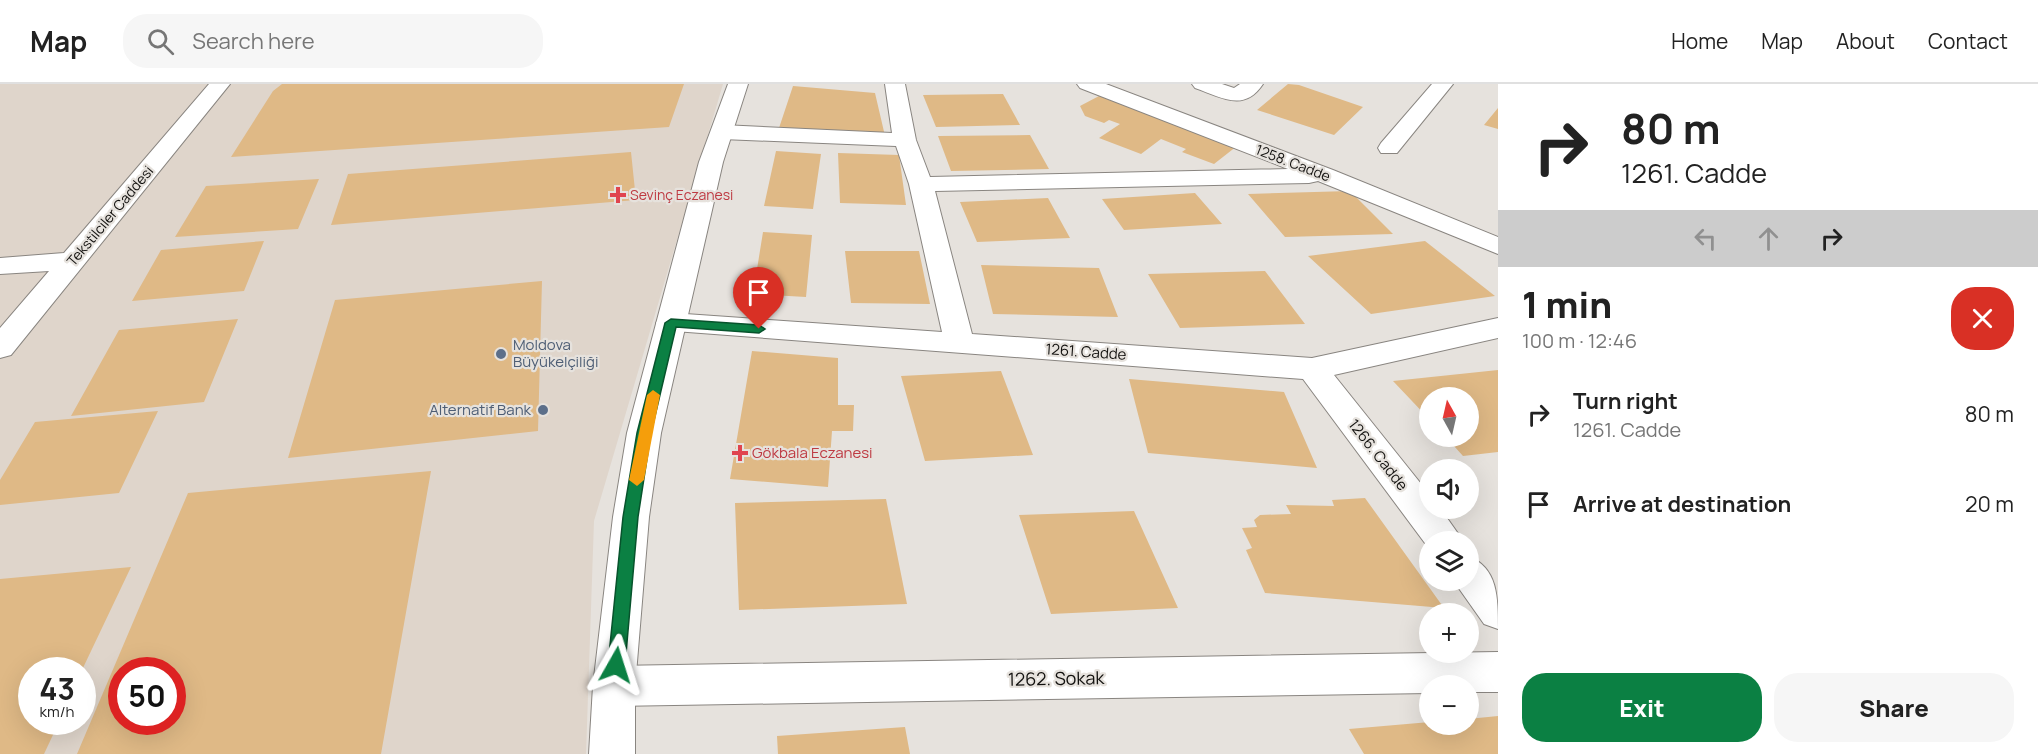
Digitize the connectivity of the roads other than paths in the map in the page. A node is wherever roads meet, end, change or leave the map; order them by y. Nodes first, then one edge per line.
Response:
1 (220, 84) edge
2 (738, 84) edge
3 (895, 84) edge
4 (1087, 84) edge
5 (1202, 84) edge
6 (1252, 84) edge
7 (1443, 84) edge
8 (722, 132) junction
9 (905, 140) junction
10 (1389, 148) dead end
11 (1325, 175) junction
12 (921, 184) junction
13 (1498, 246) edge
14 (72, 261) junction
15 (0, 266) edge
16 (671, 323) junction
17 (1498, 328) edge
18 (958, 343) junction
19 (0, 348) edge
20 (1312, 369) junction
21 (1437, 531) edge
22 (1479, 586) edge
23 (1498, 611) edge
24 (1498, 672) edge
25 (614, 686) junction
26 (612, 754) edge

1 - 14 street, Tekstilciler Caddesi
2 - 8 street
3 - 9 street
4 - 11 street, 1258. Cadde
5 - 6 street
7 - 10 street
8 - 9 street
8 - 16 street
9 - 12 street
11 - 12 street
11 - 13 street, 1258. Cadde
12 - 18 street
14 - 15 street
14 - 19 street, Tekstilciler Caddesi
16 - 18 street, 1261. Cadde
16 - 25 street
17 - 20 street, 1261. Cadde
18 - 20 street, 1261. Cadde
20 - 21 street, 1266. Cadde
22 - 23 street
24 - 25 street, 1262. Sokak
25 - 26 street

